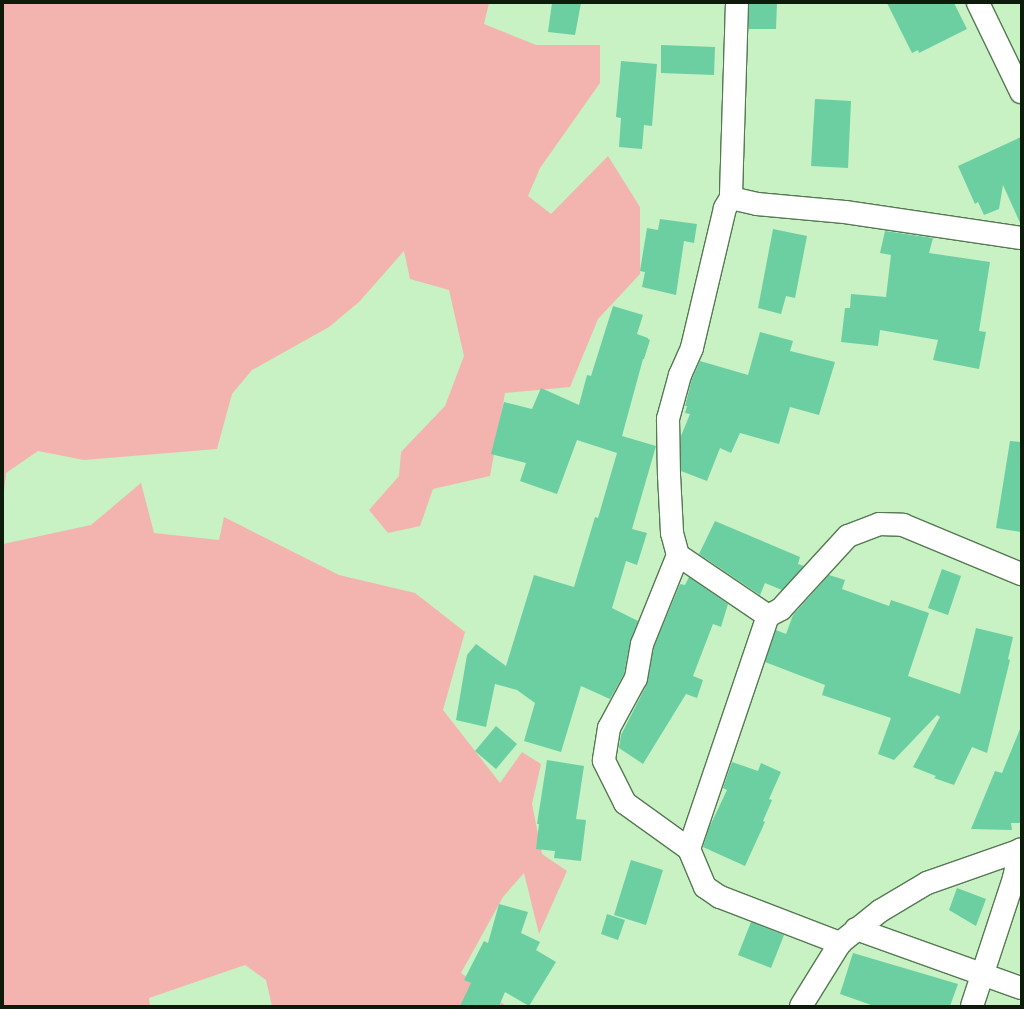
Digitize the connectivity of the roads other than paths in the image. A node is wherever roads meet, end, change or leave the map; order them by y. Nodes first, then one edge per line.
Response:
1 (737, 3) edge
2 (978, 3) edge
3 (1021, 92) edge
4 (731, 198) junction
5 (1021, 238) edge
6 (678, 555) junction
7 (1021, 574) edge
8 (768, 616) junction
9 (689, 848) junction
10 (1021, 850) edge
11 (856, 929) junction
12 (840, 943) junction
13 (983, 974) junction
14 (1021, 988) edge
15 (801, 1006) edge
16 (972, 1006) edge

1 - 4 street
2 - 3 street
4 - 5 street
4 - 6 street
6 - 8 street
6 - 9 street
7 - 8 street
8 - 9 street
9 - 12 street
10 - 11 street
10 - 13 street
11 - 12 street
11 - 13 street
12 - 15 street
13 - 14 street
13 - 16 street

